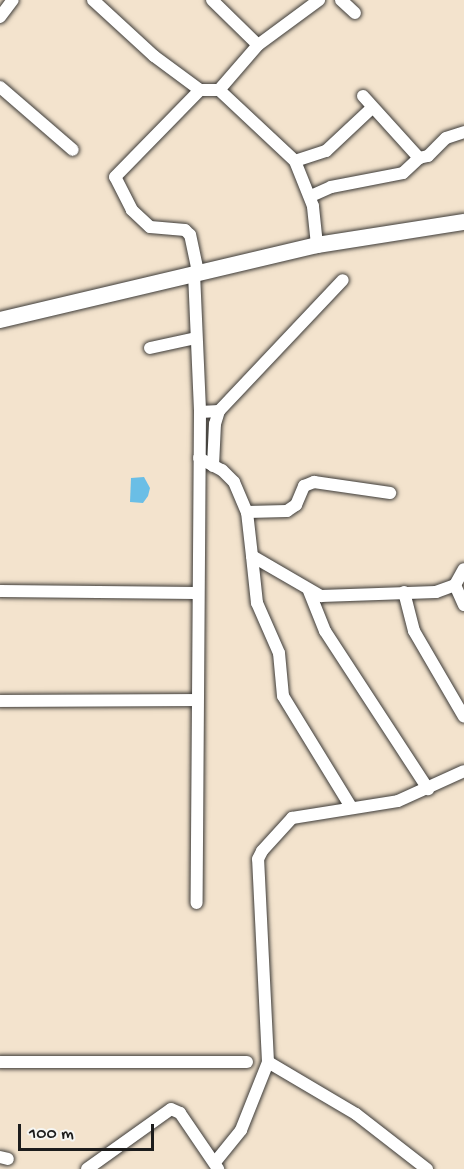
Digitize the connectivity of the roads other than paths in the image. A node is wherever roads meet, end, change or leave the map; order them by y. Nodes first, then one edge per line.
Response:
1 (13, 0) edge
2 (93, 0) edge
3 (212, 0) edge
4 (319, 0) edge
5 (341, 0) edge
6 (355, 13) dead end
7 (0, 17) edge
8 (258, 45) junction
9 (0, 87) edge
10 (200, 90) junction
11 (219, 90) junction
12 (363, 96) dead end
13 (372, 108) junction
14 (464, 132) edge
15 (72, 150) dead end
16 (419, 158) junction
17 (295, 161) junction
18 (310, 196) junction
19 (464, 222) edge
20 (317, 245) junction
21 (196, 272) junction
22 (343, 280) dead end
23 (0, 320) edge
24 (196, 338) junction
25 (150, 348) dead end
26 (219, 411) junction
27 (200, 412) junction
28 (199, 458) junction
29 (213, 466) junction
30 (390, 493) dead end
31 (247, 512) junction
32 (252, 556) junction
33 (464, 568) edge
34 (455, 585) junction
35 (0, 591) edge
36 (309, 591) junction
37 (404, 592) junction
38 (196, 593) junction
39 (464, 606) edge
40 (464, 615) edge
41 (196, 700) junction
42 (0, 701) edge
43 (464, 717) edge
44 (464, 771) edge
45 (428, 789) junction
46 (351, 807) junction
47 (197, 903) dead end
48 (0, 1062) edge
49 (247, 1062) dead end
50 (268, 1062) junction
51 (217, 1165) edge
52 (87, 1169) edge
53 (427, 1169) edge

1 - 7 street
2 - 10 street
3 - 8 street
4 - 8 street
5 - 6 street
8 - 11 street
9 - 15 street
10 - 11 street
10 - 21 street
11 - 17 street
12 - 13 street
13 - 16 street
13 - 17 street
14 - 16 street
16 - 18 street
17 - 18 street
18 - 20 street
19 - 20 main road
20 - 21 main road
21 - 23 main road
21 - 24 street
22 - 26 street
24 - 25 street
24 - 27 street
26 - 27 street
26 - 29 street
27 - 28 street
28 - 29 street
28 - 38 street
29 - 31 street
30 - 31 street
31 - 32 street
32 - 36 street
32 - 46 street
33 - 34 street
34 - 37 street
34 - 39 street
35 - 38 street
36 - 37 street
36 - 45 street
37 - 43 street
38 - 41 street
39 - 40 street
41 - 42 street
41 - 47 street
44 - 45 street
45 - 46 street
46 - 50 street
48 - 49 street
50 - 51 street
50 - 53 street
51 - 52 street

